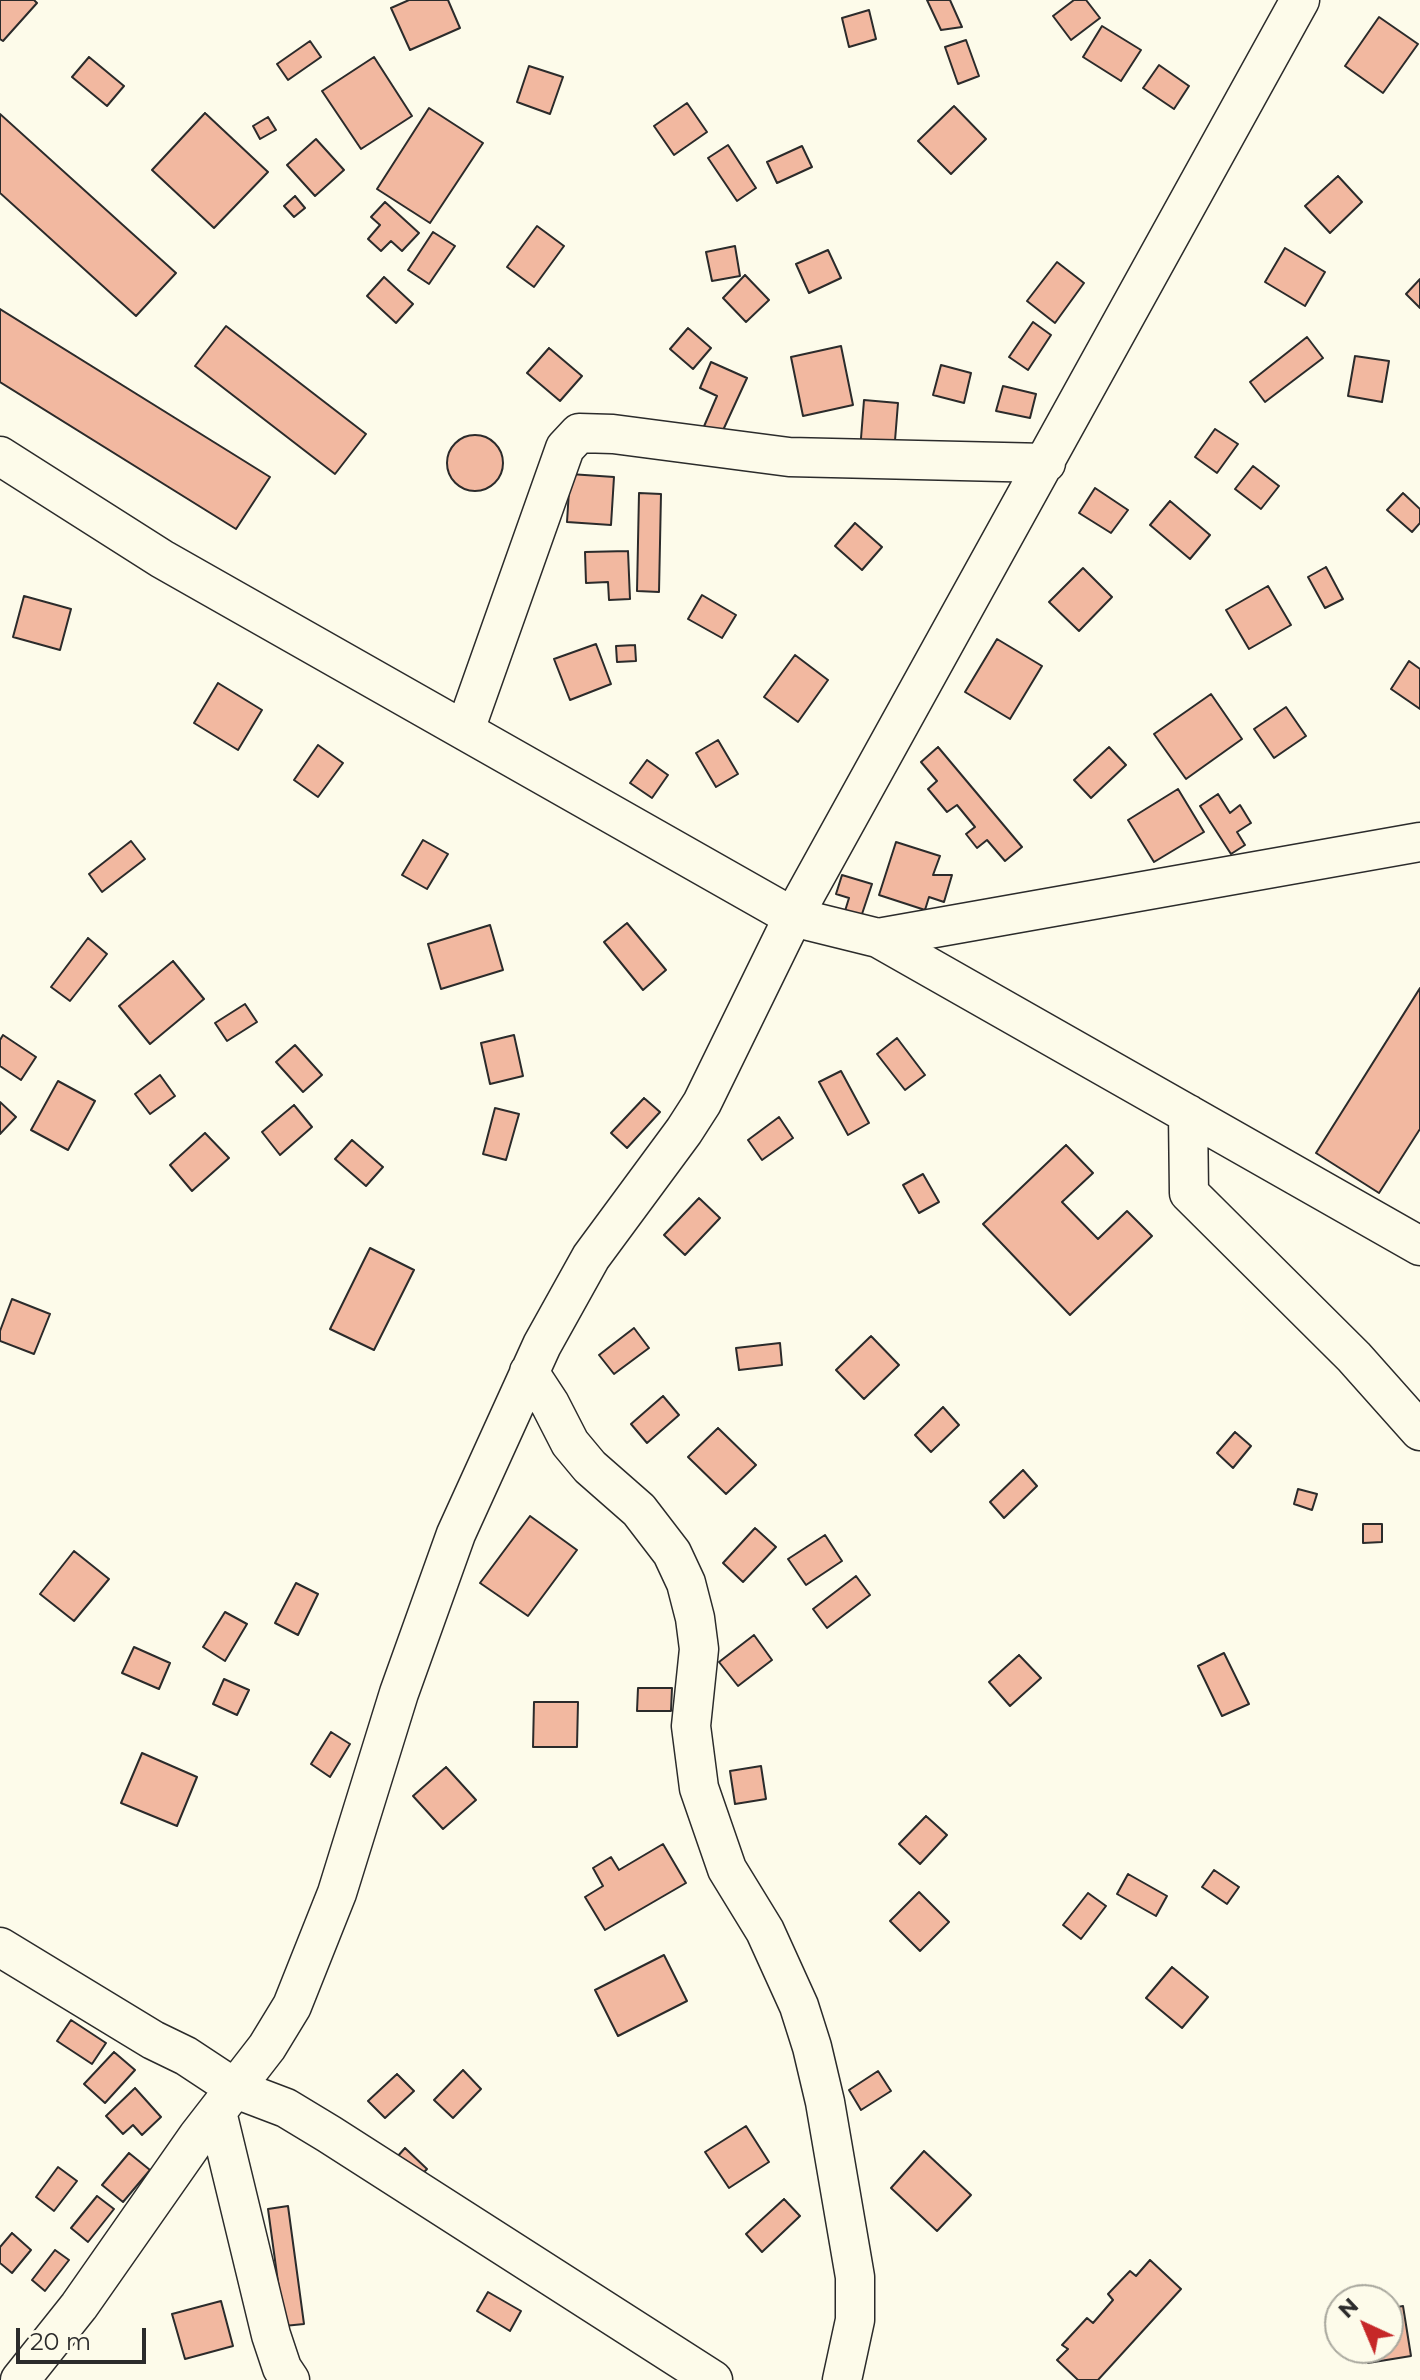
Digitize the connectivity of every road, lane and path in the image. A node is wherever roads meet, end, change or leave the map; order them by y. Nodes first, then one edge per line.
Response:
1 (1300, 0) edge
2 (0, 456) edge
3 (1046, 463) junction
4 (465, 730) junction
5 (1420, 842) edge
6 (793, 917) junction
7 (878, 938) junction
8 (1188, 1114) junction
9 (1420, 1246) edge
10 (529, 1372) junction
11 (1420, 1431) edge
12 (0, 1947) edge
13 (226, 2100) junction
14 (20, 2380) edge
15 (290, 2380) edge
16 (713, 2380) edge
17 (842, 2380) edge

1 - 3 street
2 - 4 street
3 - 4 street
3 - 6 street
4 - 6 street
5 - 7 street
6 - 7 street
6 - 10 street
7 - 8 street
8 - 9 street
8 - 11 street
10 - 13 street
10 - 17 street
12 - 13 street
13 - 14 street
13 - 15 street
13 - 16 street

